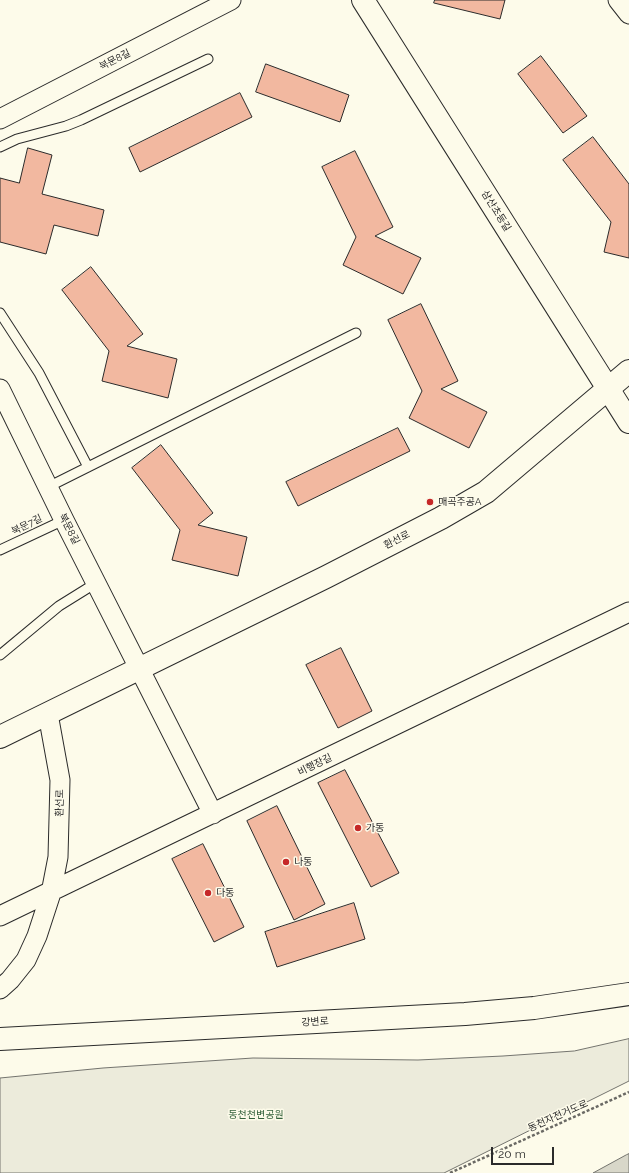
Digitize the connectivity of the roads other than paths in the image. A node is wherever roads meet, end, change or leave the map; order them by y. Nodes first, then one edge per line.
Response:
1 (231, 0) edge
2 (362, 0) edge
3 (618, 0) edge
4 (629, 14) edge
5 (208, 59) dead end
6 (0, 119) edge
7 (0, 147) edge
8 (0, 313) edge
9 (356, 333) dead end
10 (629, 371) edge
11 (0, 389) edge
12 (609, 389) junction
13 (629, 422) edge
14 (88, 467) junction
15 (48, 487) junction
16 (64, 520) junction
17 (0, 550) edge
18 (96, 583) junction
19 (629, 612) edge
20 (0, 655) edge
21 (139, 669) junction
22 (48, 714) junction
23 (0, 737) edge
24 (213, 814) junction
25 (51, 892) junction
26 (0, 916) edge
27 (0, 989) edge
28 (629, 994) edge
29 (0, 1039) edge

1 - 6 street, 북문8길
2 - 12 street, 삼산초등길
3 - 4 street
5 - 7 lane
8 - 14 lane
9 - 14 lane
10 - 12 street, 환선로
11 - 15 street, 북문8길
12 - 13 street, 삼산초등길
12 - 21 street, 환선로
14 - 15 lane
15 - 16 street, 북문8길
16 - 17 lane, 북문7길
16 - 18 street, 북문8길
18 - 20 lane
18 - 21 street, 북문8길
19 - 24 street, 비행장길
21 - 22 street, 환선로
21 - 24 street
22 - 23 street, 환선로
22 - 25 street, 환선로
24 - 25 street, 비행장길
25 - 26 street, 비행장길
25 - 27 street, 환선로
28 - 29 street, 강변로

